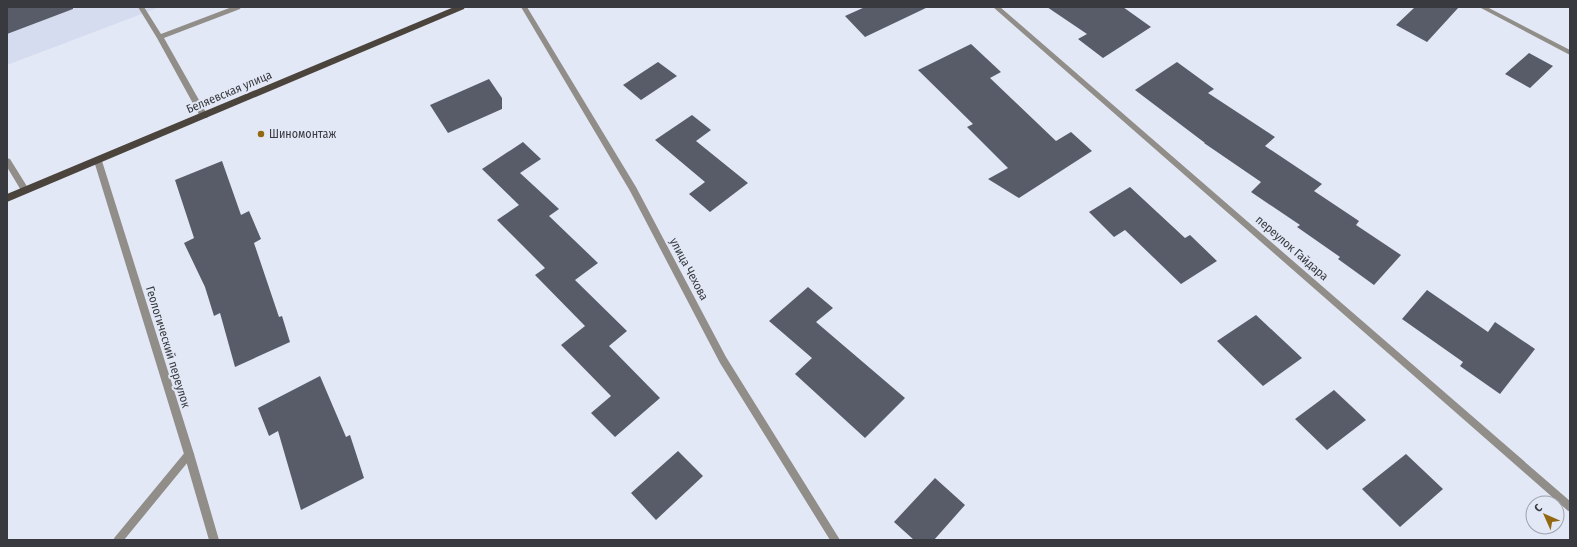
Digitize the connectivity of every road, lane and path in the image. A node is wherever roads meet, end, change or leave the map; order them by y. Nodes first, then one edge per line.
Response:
1 (141, 7) edge
2 (238, 7) edge
3 (461, 7) edge
4 (524, 7) edge
5 (996, 7) edge
6 (1482, 7) edge
7 (160, 37) junction
8 (1570, 53) edge
9 (204, 116) junction
10 (7, 161) edge
11 (98, 161) junction
12 (26, 190) junction
13 (7, 198) edge
14 (189, 454) junction
15 (1570, 508) edge
16 (118, 540) edge
17 (214, 540) edge
18 (835, 540) edge

1 - 7 street
2 - 7 street
3 - 9 main road, Беляевская улица
4 - 18 street, улица Чехова
5 - 15 street, переулок Гайдара
6 - 8 street
7 - 9 street
9 - 11 main road, Беляевская улица
10 - 12 street
11 - 12 main road, Беляевская улица
11 - 14 street, Геологический переулок
12 - 13 main road, Беляевская улица
14 - 16 street
14 - 17 street, Геологический переулок

